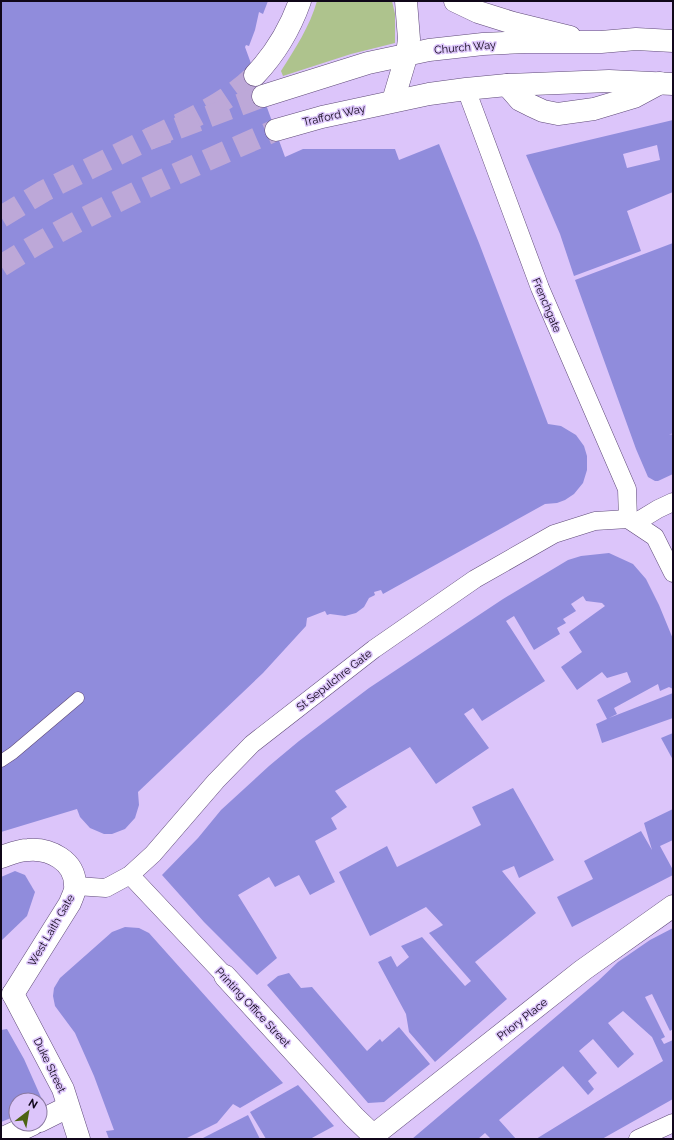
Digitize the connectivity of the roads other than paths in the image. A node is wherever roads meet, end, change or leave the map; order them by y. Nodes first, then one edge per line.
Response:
1 (300, 1) edge
2 (406, 1) edge
3 (455, 1) edge
4 (673, 30) edge
5 (636, 39) junction
6 (673, 41) edge
7 (601, 42) junction
8 (407, 54) junction
9 (255, 75) tunnel mouth
10 (667, 84) edge
11 (508, 85) junction
12 (466, 89) junction
13 (263, 96) tunnel mouth
14 (393, 101) junction
15 (276, 130) tunnel mouth
16 (673, 502) edge
17 (631, 521) junction
18 (673, 573) edge
19 (78, 698) dead end
20 (1, 760) edge
21 (1, 857) edge
22 (130, 875) junction
23 (76, 886) junction
24 (673, 906) edge
25 (225, 976) joint
26 (7, 997) edge
27 (68, 1107) junction
28 (48, 1116) edge
29 (673, 1123) edge
30 (16, 1132) edge
31 (375, 1137) edge
32 (1, 1139) edge
33 (79, 1139) edge
34 (638, 1139) edge

1 - 9 main road
2 - 8 main road
3 - 7 main road
4 - 5 main road
5 - 6 main road, Church Way
5 - 7 main road, Church Way
7 - 8 main road, Church Way
8 - 13 main road, Church Way
8 - 14 main road
10 - 11 main road
10 - 11 main road
11 - 12 main road
12 - 14 main road
12 - 17 street, Frenchgate
14 - 15 main road, Trafford Way
16 - 17 street
17 - 18 street
17 - 22 street, St Sepulchre Gate
19 - 20 lane
21 - 23 main road, West Laith Gate
22 - 23 street, St Sepulchre Gate
22 - 25 street, Printing Office Street
23 - 26 main road, West Laith Gate
24 - 31 main road, Priory Place
25 - 31 main road, Printing Office Street
26 - 27 main road, Duke Street
27 - 28 main road
27 - 33 main road, Duke Street
29 - 34 street
30 - 32 main road

